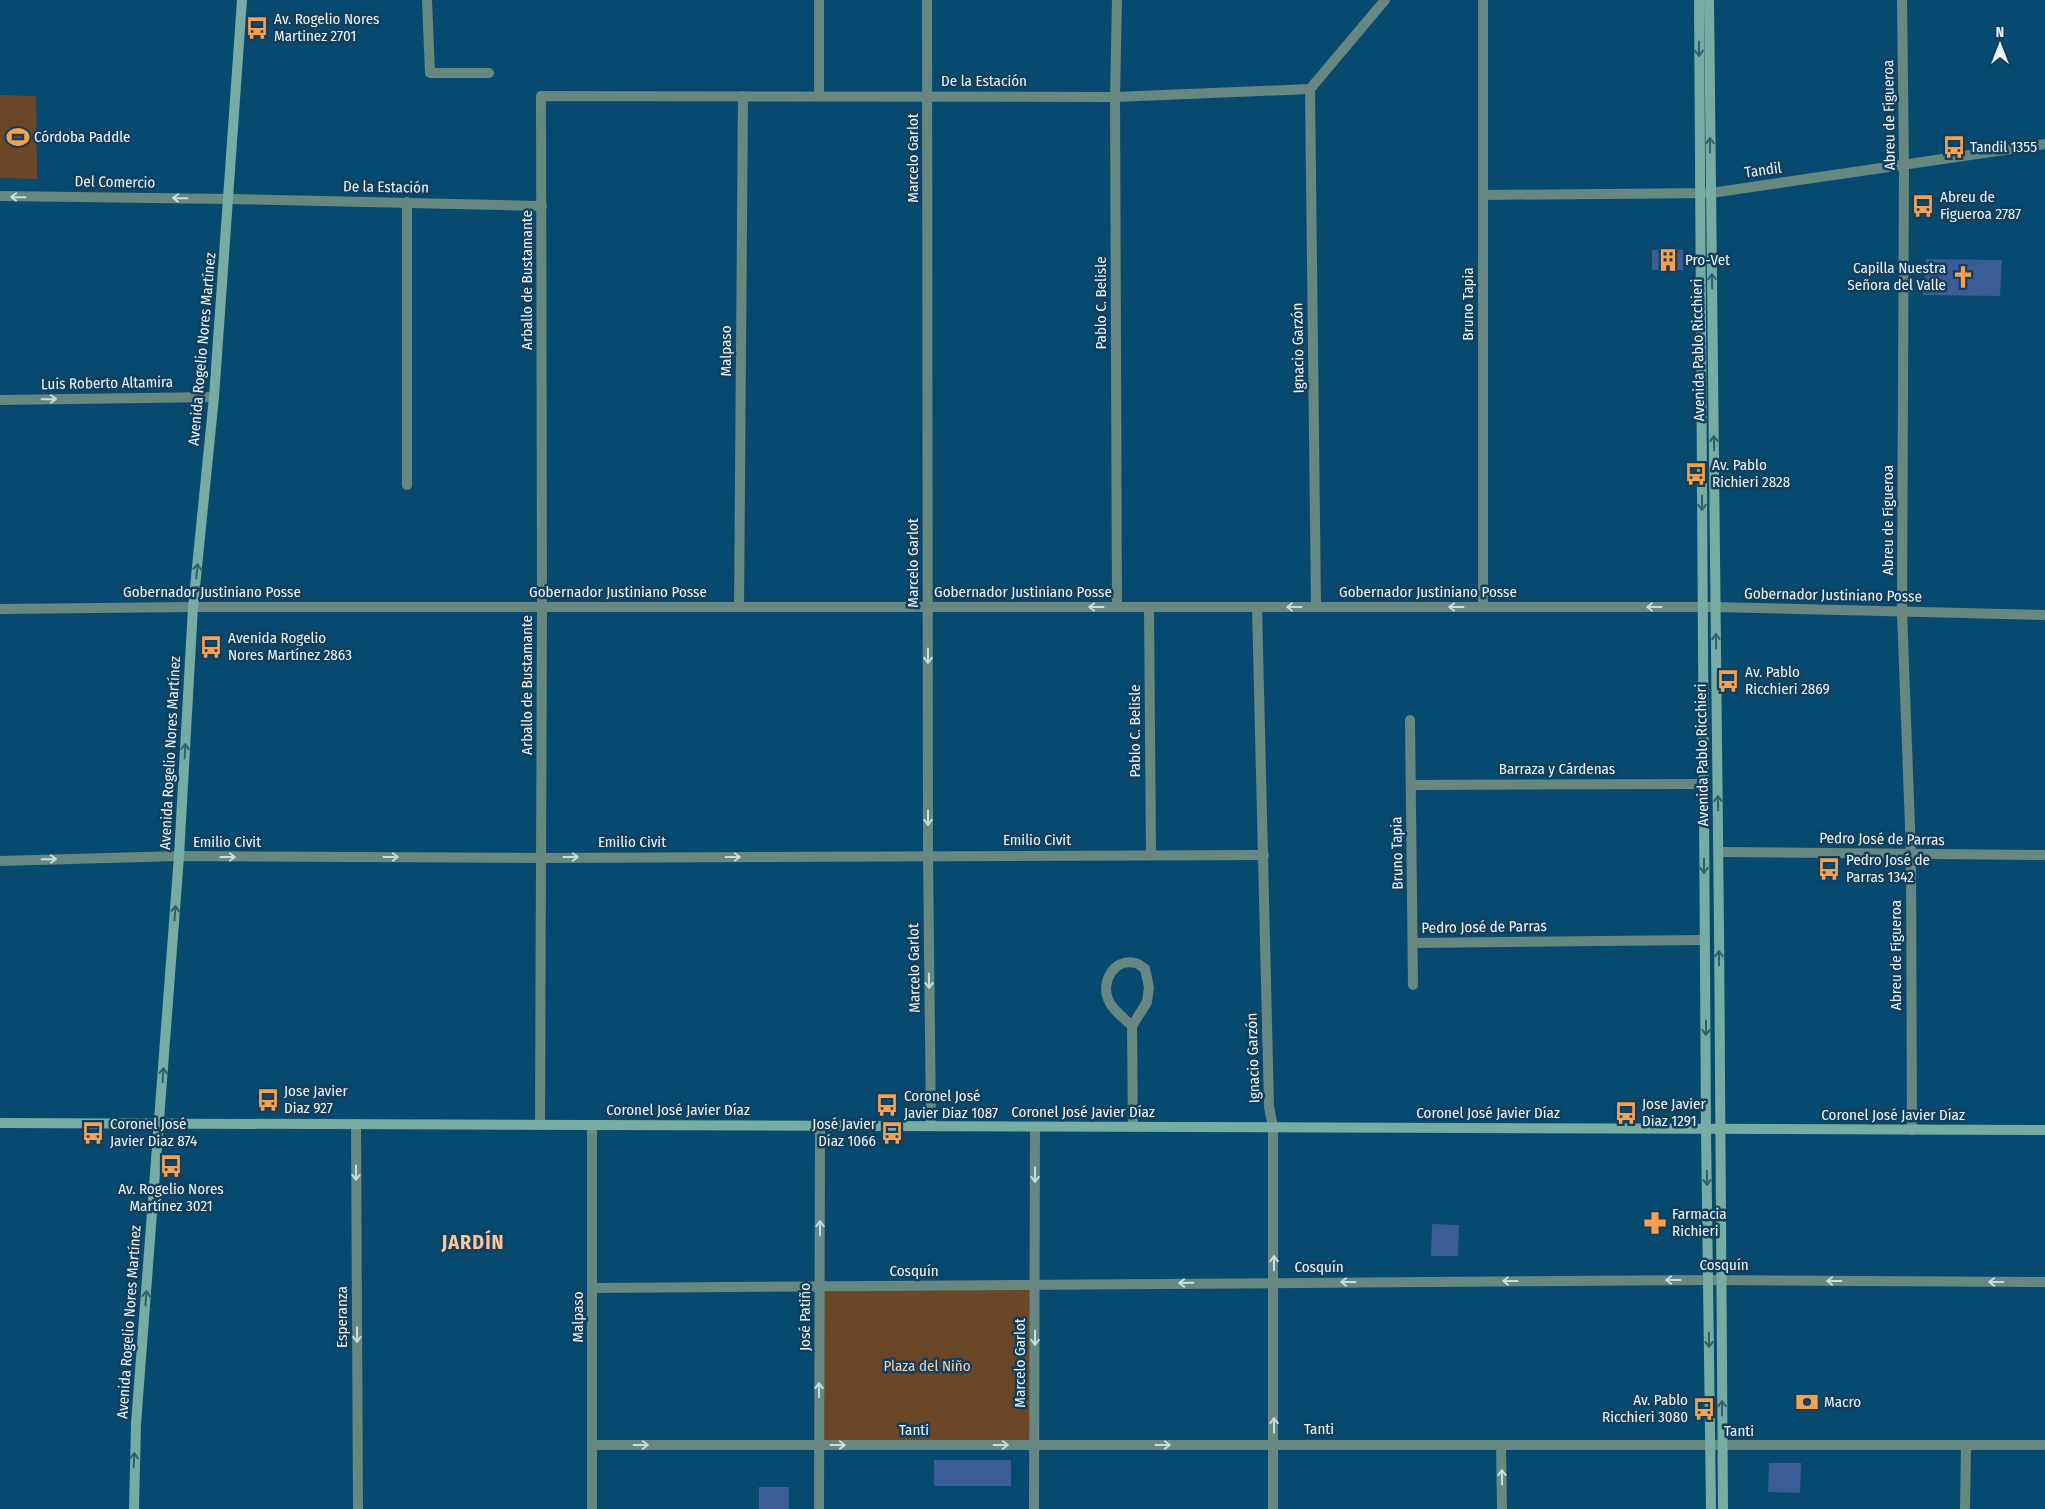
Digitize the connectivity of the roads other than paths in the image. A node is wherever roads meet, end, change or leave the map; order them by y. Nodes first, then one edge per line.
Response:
1 (242, 0) edge
2 (427, 0) edge
3 (820, 0) edge
4 (927, 0) edge
5 (1117, 0) edge
6 (1385, 0) edge
7 (1483, 0) edge
8 (1699, 0) edge
9 (1709, 0) edge
10 (1902, 0) edge
11 (489, 73) dead end
12 (1310, 90) junction
13 (542, 96) joint
14 (743, 96) junction
15 (819, 96) junction
16 (928, 96) junction
17 (1115, 97) junction
18 (2045, 144) edge
19 (1904, 165) junction
20 (1700, 192) junction
21 (1711, 193) junction
22 (1483, 195) junction
23 (0, 196) edge
24 (229, 198) junction
25 (407, 202) junction
26 (542, 206) junction
27 (214, 397) junction
28 (0, 400) edge
29 (407, 485) dead end
30 (193, 607) junction
31 (542, 607) junction
32 (739, 607) junction
33 (928, 607) junction
34 (1117, 607) junction
35 (1257, 607) junction
36 (1316, 607) junction
37 (1483, 607) junction
38 (1702, 607) junction
39 (1715, 607) junction
40 (1149, 608) junction
41 (0, 609) edge
42 (1902, 612) junction
43 (2045, 615) edge
44 (1410, 720) dead end
45 (1704, 784) junction
46 (1411, 785) junction
47 (1718, 852) junction
48 (1151, 854) junction
49 (1911, 854) junction
50 (1264, 855) junction
51 (2045, 855) edge
52 (179, 856) junction
53 (928, 856) junction
54 (540, 858) junction
55 (0, 860) edge
56 (1705, 940) junction
57 (1413, 943) junction
58 (1414, 986) dead end
59 (1132, 1026) junction
60 (0, 1123) edge
61 (159, 1123) junction
62 (356, 1124) junction
63 (540, 1125) junction
64 (592, 1125) junction
65 (820, 1126) junction
66 (931, 1126) junction
67 (1036, 1127) junction
68 (1134, 1127) junction
69 (1273, 1127) junction
70 (1706, 1129) junction
71 (1720, 1129) junction
72 (1912, 1130) junction
73 (2045, 1130) edge
74 (1708, 1280) junction
75 (1722, 1280) junction
76 (1274, 1282) junction
77 (2045, 1282) edge
78 (1035, 1285) junction
79 (820, 1287) junction
80 (593, 1288) junction
81 (1274, 1444) junction
82 (592, 1445) junction
83 (819, 1445) junction
84 (1034, 1445) junction
85 (1501, 1445) junction
86 (1966, 1445) junction
87 (2045, 1445) edge
88 (1711, 1446) junction
89 (1722, 1446) junction
90 (134, 1509) edge
91 (358, 1509) edge
92 (592, 1509) edge
93 (819, 1509) edge
94 (1034, 1509) edge
95 (1273, 1509) edge
96 (1502, 1509) edge
97 (1711, 1509) edge
98 (1723, 1509) edge
99 (1965, 1509) edge

1 - 24 main road, Avenida Rogelio Nores Martínez
2 - 11 street
3 - 15 street
4 - 16 street, Marcelo Garlot
5 - 17 street, Pablo C. Belisle
6 - 12 street
7 - 22 street, Bruno Tapia
8 -> 20 main road, Avenida Pablo Ricchieri
21 -> 9 main road, Avenida Pablo Ricchieri
10 - 19 street, Abreu de Figueroa
12 - 17 street, De la Estación
12 - 36 street, Ignacio Garzón
13 - 14 street, De la Estación
13 - 26 street, Arballo de Bustamante
14 - 15 street, De la Estación
14 - 32 street, Malpaso
15 - 16 street, De la Estación
16 - 17 street, De la Estación
16 - 33 street, Marcelo Garlot
17 - 34 street, Pablo C. Belisle
18 - 19 street, Tandil
19 - 21 street, Tandil
19 - 42 street, Abreu de Figueroa
20 - 21 street, Tandil
20 - 22 street, Tandil
20 -> 38 main road, Avenida Pablo Ricchieri
39 -> 21 main road, Avenida Pablo Ricchieri
22 - 37 street, Bruno Tapia
24 -> 23 street, Del Comercio
24 - 25 street, De la Estación
24 - 27 main road, Avenida Rogelio Nores Martínez
25 - 26 street, De la Estación
25 - 29 street
26 - 31 street, Arballo de Bustamante
28 -> 27 street, Luis Roberto Altamira
30 -> 27 main road, Avenida Rogelio Nores Martínez
30 - 31 street, Gobernador Justiniano Posse
30 - 41 street, Gobernador Justiniano Posse
52 -> 30 main road, Avenida Rogelio Nores Martínez
31 - 32 street, Gobernador Justiniano Posse
31 - 54 street, Arballo de Bustamante
32 - 33 street, Gobernador Justiniano Posse
34 -> 33 street, Gobernador Justiniano Posse
33 -> 53 street, Marcelo Garlot
34 - 40 street, Gobernador Justiniano Posse
36 -> 35 street, Gobernador Justiniano Posse
35 - 40 street, Gobernador Justiniano Posse
35 - 50 street, Ignacio Garzón
37 -> 36 street, Gobernador Justiniano Posse
38 -> 37 street, Gobernador Justiniano Posse
38 - 39 street, Gobernador Justiniano Posse
38 - 45 main road, Avenida Pablo Ricchieri
39 - 42 street, Gobernador Justiniano Posse
47 -> 39 main road, Avenida Pablo Ricchieri
40 - 48 street, Pablo C. Belisle
42 - 43 street, Gobernador Justiniano Posse
42 - 49 street, Abreu de Figueroa
44 - 46 street, Bruno Tapia
45 - 46 street, Barraza y Cárdenas
45 -> 56 main road, Avenida Pablo Ricchieri
46 - 57 street, Bruno Tapia
47 - 49 street, Pedro José de Parras
71 -> 47 main road, Avenida Pablo Ricchieri
48 - 50 street, Emilio Civit
48 - 53 street, Emilio Civit
49 - 51 street, Pedro José de Parras
49 - 72 street, Abreu de Figueroa
50 - 69 street, Ignacio Garzón
52 -> 54 street, Emilio Civit
55 -> 52 street, Emilio Civit
61 -> 52 main road, Avenida Rogelio Nores Martínez
54 -> 53 street, Emilio Civit
53 -> 66 street, Marcelo Garlot
54 - 63 street, Arballo de Bustamante
56 - 57 street, Pedro José de Parras
56 -> 70 main road, Avenida Pablo Ricchieri
57 - 58 street, Bruno Tapia
59 - 59 street
59 - 68 street
60 - 61 main road, Coronel José Javier Díaz
61 - 62 main road, Coronel José Javier Díaz
90 -> 61 main road, Avenida Rogelio Nores Martínez
62 - 63 main road, Coronel José Javier Díaz
62 -> 91 street, Esperanza
63 - 64 main road, Coronel José Javier Díaz
64 - 65 main road, Coronel José Javier Díaz
64 - 80 street, Malpaso
65 - 66 main road, Coronel José Javier Díaz
79 -> 65 street, José Patiño
66 - 67 main road, Coronel José Javier Díaz
67 - 68 main road, Coronel José Javier Díaz
67 -> 78 street, Marcelo Garlot
68 - 69 main road, Coronel José Javier Díaz
69 - 70 main road, Coronel José Javier Díaz
76 -> 69 street, Ignacio Garzón
70 - 71 main road, Coronel José Javier Díaz
70 -> 74 main road, Avenida Pablo Ricchieri
71 - 72 main road, Coronel José Javier Díaz
71 - 75 main road, Avenida Pablo Ricchieri
72 - 73 main road, Coronel José Javier Díaz
74 - 75 street, Cosquín
74 -> 76 street, Cosquín
74 -> 88 main road, Avenida Pablo Ricchieri
77 -> 75 street, Cosquín
89 -> 75 main road, Avenida Pablo Ricchieri
76 -> 78 street, Cosquín
81 -> 76 street, Ignacio Garzón
78 - 79 street, Cosquín
78 -> 84 street, Marcelo Garlot
79 - 80 street, Cosquín
83 -> 79 street, José Patiño
80 - 82 street, Malpaso
84 -> 81 street, Tanti
81 - 85 street, Tanti
81 - 95 street, Ignacio Garzón
82 -> 83 street, Tanti
82 - 92 street, Malpaso
83 -> 84 street, Tanti
83 - 93 street, José Patiño
84 - 94 street, Marcelo Garlot
85 - 88 street, Tanti
96 -> 85 street
86 - 87 street, Tanti
86 - 89 street, Tanti
86 - 99 street
88 - 89 street, Tanti
88 - 97 main road, Avenida Pablo Ricchieri
89 - 98 main road, Avenida Pablo Ricchieri

